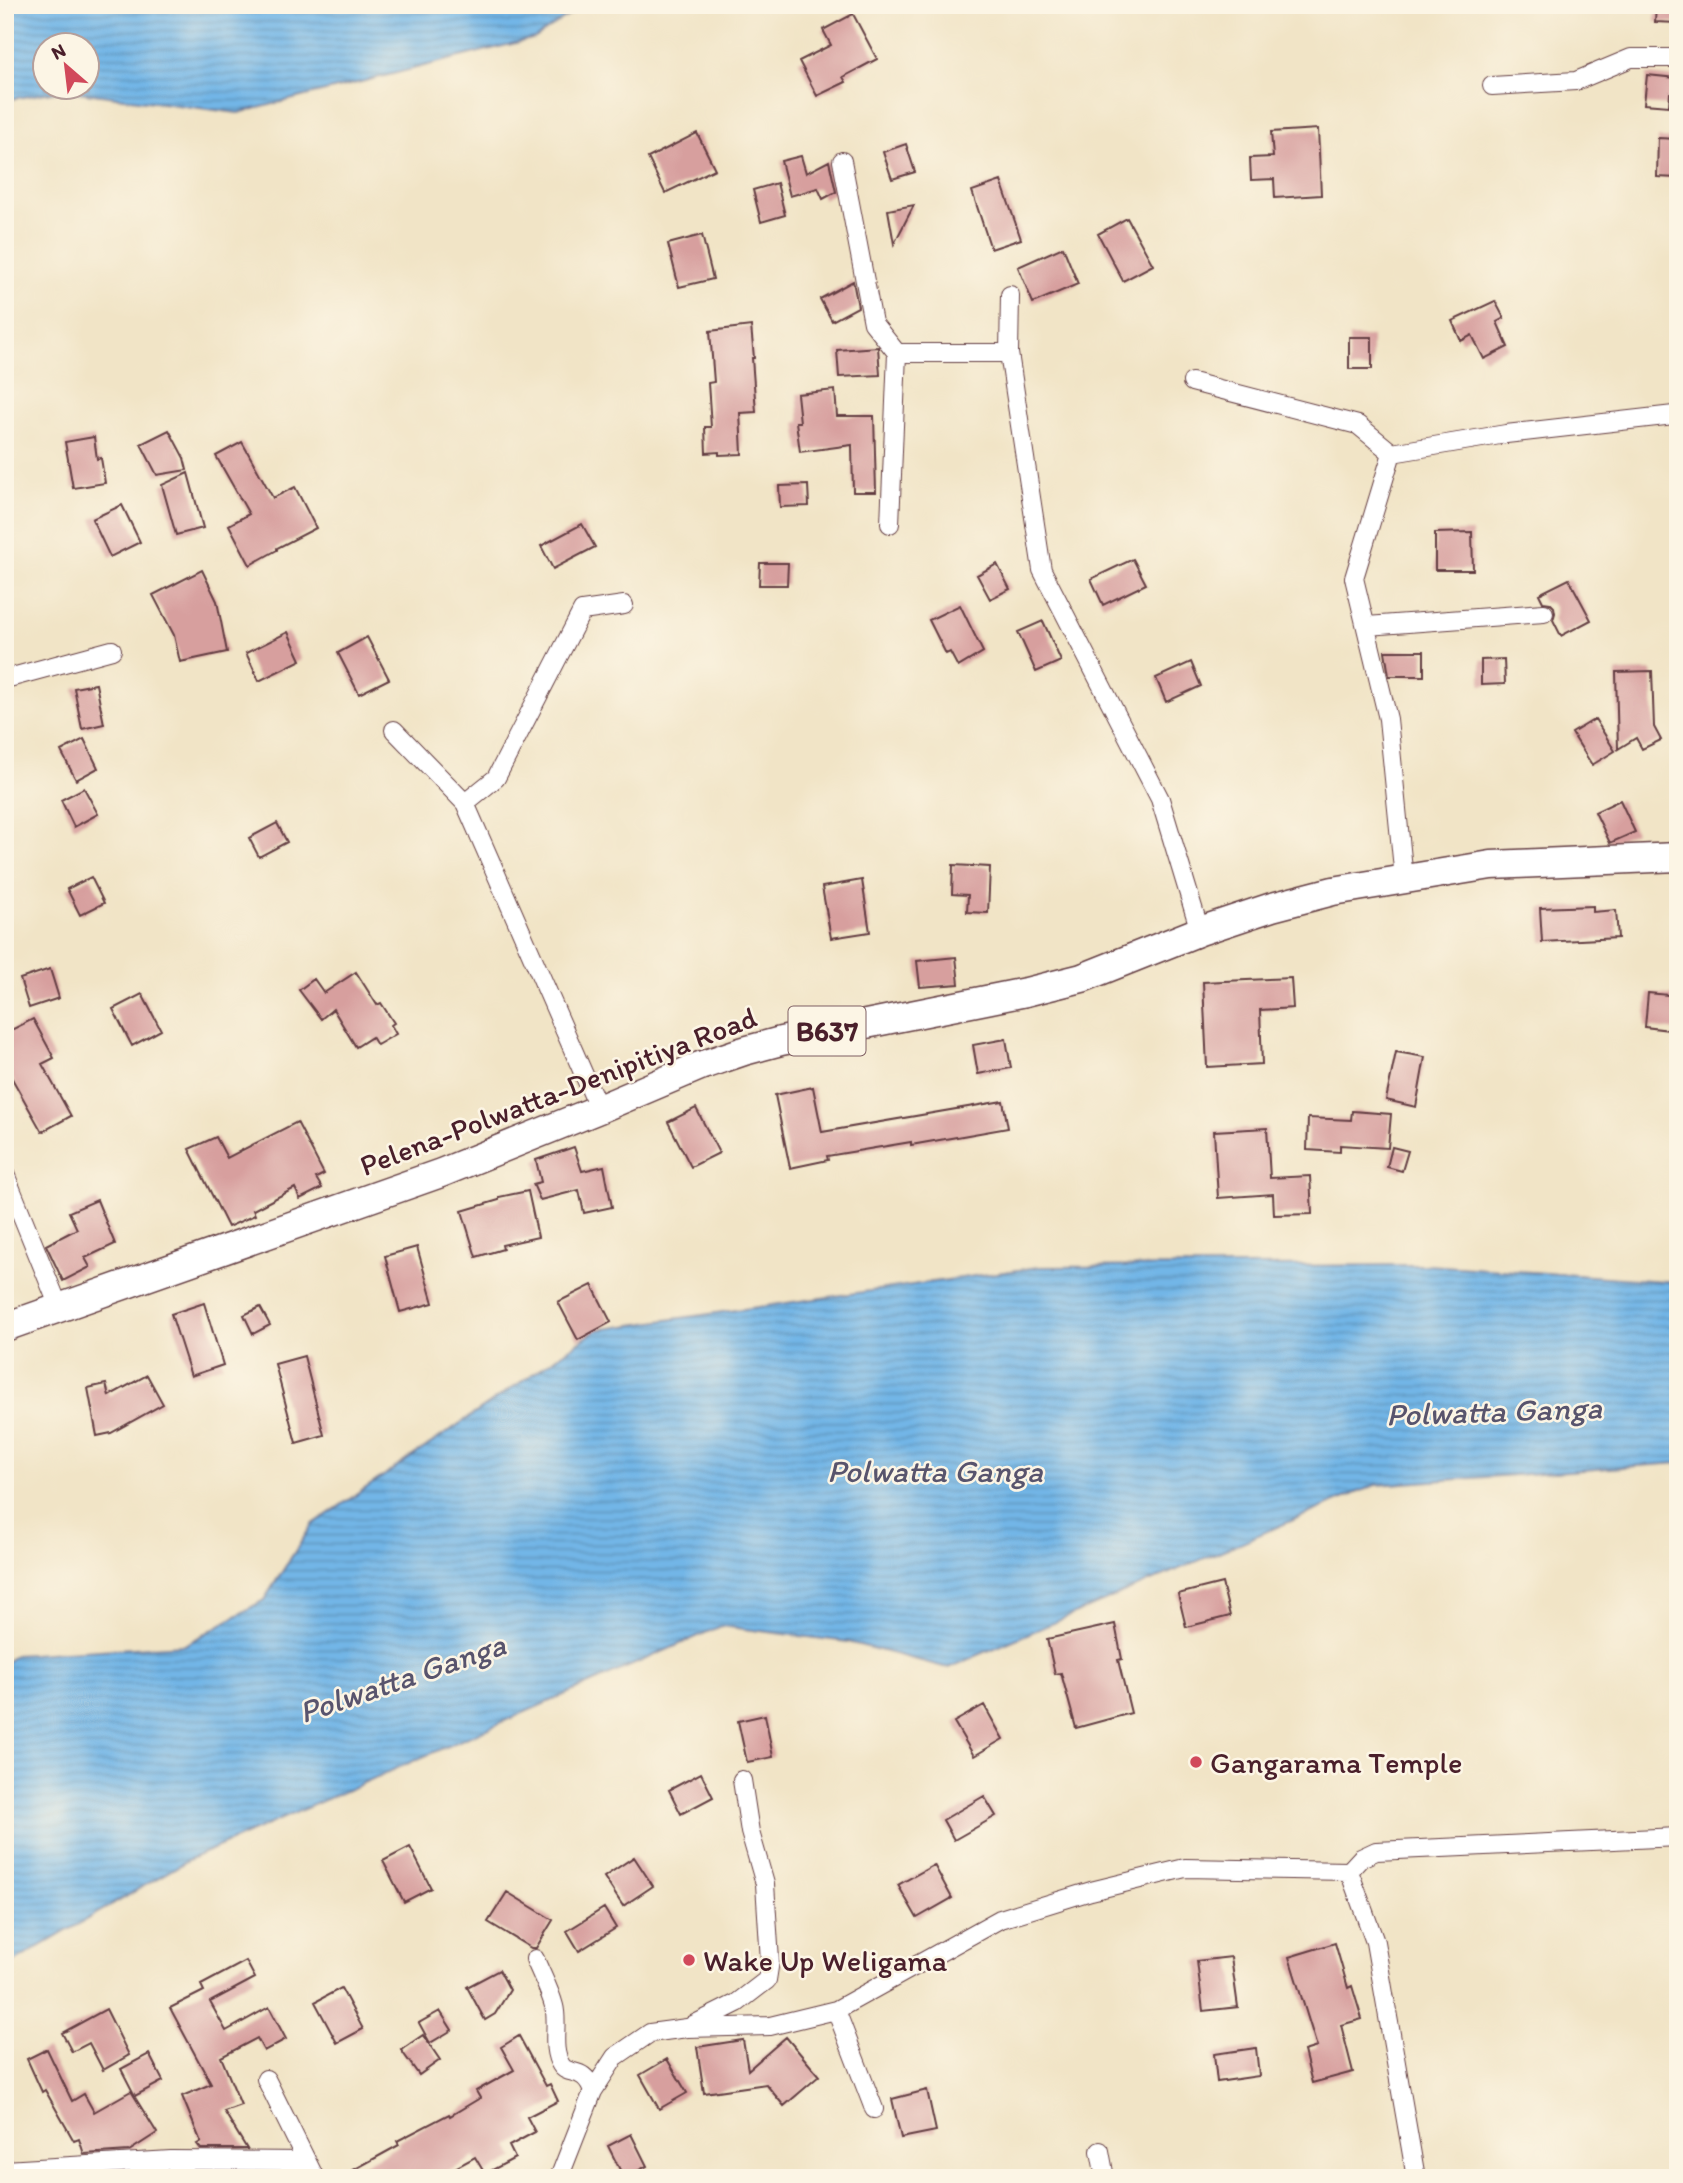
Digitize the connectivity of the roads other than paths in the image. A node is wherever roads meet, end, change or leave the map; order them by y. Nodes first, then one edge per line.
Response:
1 (1678, 58) edge
2 (1492, 86) dead end
3 (842, 161) dead end
4 (1010, 295) dead end
5 (897, 353) junction
6 (1009, 353) junction
7 (1192, 382) dead end
8 (1678, 417) edge
9 (1392, 453) junction
10 (890, 524) dead end
11 (624, 605) dead end
12 (1544, 613) dead end
13 (1367, 626) junction
14 (112, 650) dead end
15 (5, 679) edge
16 (394, 730) dead end
17 (465, 803) junction
18 (1678, 857) edge
19 (1404, 879) junction
20 (1200, 931) junction
21 (599, 1109) junction
22 (5, 1174) edge
23 (59, 1307) junction
24 (5, 1327) edge
25 (742, 1780) dead end
26 (1678, 1837) edge
27 (1349, 1871) junction
28 (535, 1959) dead end
29 (835, 2010) junction
30 (687, 2028) junction
31 (266, 2079) dead end
32 (593, 2091) junction
33 (874, 2109) dead end
34 (1100, 2151) dead end
35 (306, 2161) junction
36 (5, 2170) edge
37 (315, 2178) edge
38 (559, 2178) edge
39 (1105, 2178) edge
40 (1416, 2178) edge

1 - 2 street
3 - 5 street
4 - 6 street
5 - 6 street
5 - 10 street
6 - 20 street
7 - 9 street
8 - 9 street
9 - 13 street
11 - 17 street
12 - 13 street
13 - 19 street
14 - 15 street
16 - 17 street
17 - 21 street
18 - 19 main road, Pelena-Polwatta-Denipitiya Road / B637
19 - 20 main road, Pelena-Polwatta-Denipitiya Road / B637
20 - 21 main road, Pelena-Polwatta-Denipitiya Road / B637
21 - 23 main road, Pelena-Polwatta-Denipitiya Road / B637
22 - 23 street
23 - 24 main road, Pelena-Polwatta-Denipitiya Road / B637
25 - 30 street
26 - 27 street
27 - 29 street
27 - 40 street
28 - 32 street
29 - 30 street
29 - 33 street
30 - 32 street
31 - 35 street
32 - 38 street
34 - 39 street
35 - 36 street
35 - 37 street

